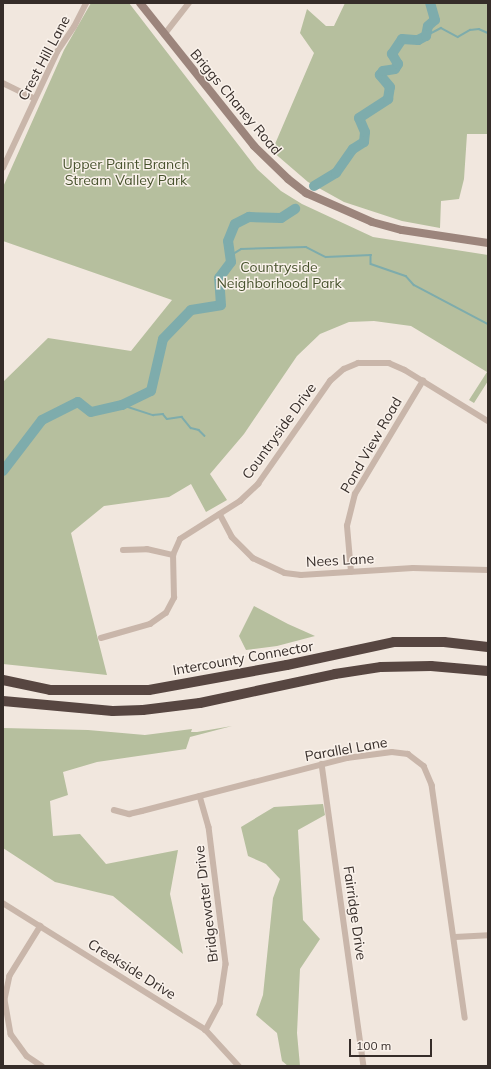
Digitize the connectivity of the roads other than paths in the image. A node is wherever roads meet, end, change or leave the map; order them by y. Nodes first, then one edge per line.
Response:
1 (86, 3) edge
2 (140, 3) edge
3 (189, 3) edge
4 (164, 35) junction
5 (3, 83) edge
6 (34, 98) junction
7 (3, 168) edge
8 (488, 244) edge
9 (423, 381) junction
10 (488, 421) edge
11 (220, 514) junction
12 (123, 550) dead end
13 (173, 555) junction
14 (488, 570) edge
15 (350, 572) junction
16 (102, 638) dead end
17 (488, 647) edge
18 (488, 671) edge
19 (3, 680) edge
20 (3, 701) edge
21 (322, 764) junction
22 (200, 796) junction
23 (114, 810) dead end
24 (3, 903) edge
25 (41, 926) junction
26 (488, 934) edge
27 (455, 937) junction
28 (465, 1018) dead end
29 (206, 1030) junction
30 (42, 1066) edge
31 (239, 1066) edge
32 (364, 1066) edge

1 - 6 street, Crest Hill Lane
2 - 4 main road, Briggs Chaney Road
3 - 4 street
4 - 8 main road, Briggs Chaney Road
5 - 6 street
6 - 7 street, Crest Hill Lane
9 - 10 street, Countryside Drive
9 - 11 street, Countryside Drive
9 - 15 street, Pond View Road
11 - 13 street, Countryside Drive
11 - 15 street, Nees Lane
12 - 13 street
13 - 16 street, Countryside Drive
14 - 15 street, Nees Lane
17 - 19 highway, Intercounty Connector
18 - 20 highway
21 - 22 street, Parallel Lane
21 - 27 street, Parallel Lane
21 - 32 street, Fairridge Drive
22 - 23 street, Parallel Lane
22 - 29 street, Bridgewater Drive
24 - 25 street, Creekside Drive
25 - 29 street, Creekside Drive
25 - 30 street
26 - 27 street
27 - 28 street, Parallel Lane
29 - 31 street, Creekside Drive

